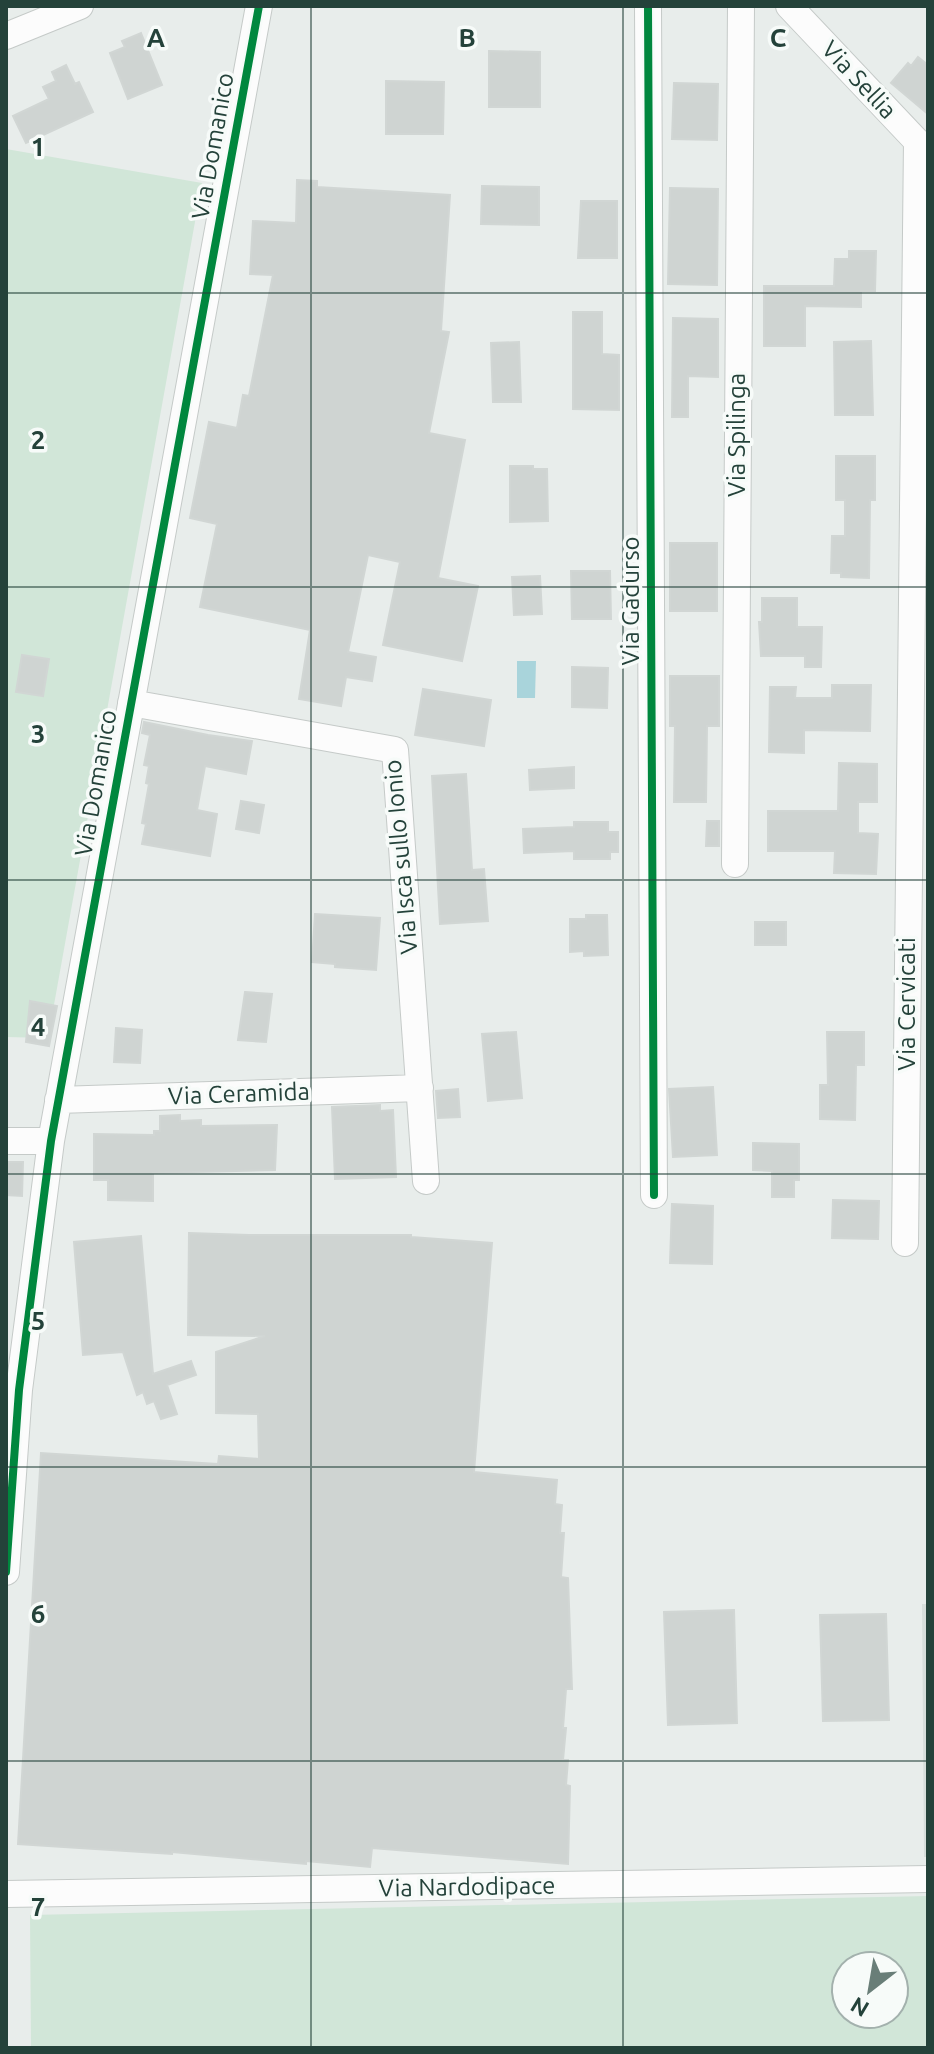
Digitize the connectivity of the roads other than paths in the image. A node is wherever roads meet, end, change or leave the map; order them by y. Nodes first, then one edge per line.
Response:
1 (80, 6) edge
2 (259, 6) edge
3 (648, 6) edge
4 (741, 6) edge
5 (789, 6) edge
6 (6, 36) edge
7 (922, 147) edge
8 (131, 703) junction
9 (735, 864) dead end
10 (918, 908) edge
11 (420, 1088) junction
12 (58, 1100) junction
13 (6, 1141) edge
14 (51, 1141) junction
15 (426, 1181) dead end
16 (654, 1195) dead end
17 (905, 1243) dead end
18 (13, 1389) edge
19 (6, 1572) edge
20 (928, 1879) edge
21 (6, 1894) edge

1 - 6 street
2 - 8 street, Via Domanico
3 - 16 street, Via Gadurso
4 - 9 street, Via Spilinga
5 - 7 street, Via Sellia
7 - 10 street, Via Cervicati
8 - 11 street, Via Isca sullo Ionio
8 - 12 street, Via Domanico
10 - 17 street, Via Cervicati
11 - 12 street, Via Ceramida
11 - 15 street, Via Isca sullo Ionio
12 - 14 street, Via Domanico
13 - 14 street
14 - 18 street, Via Domanico
18 - 19 street, Via Domanico
20 - 21 street, Via Nardodipace

